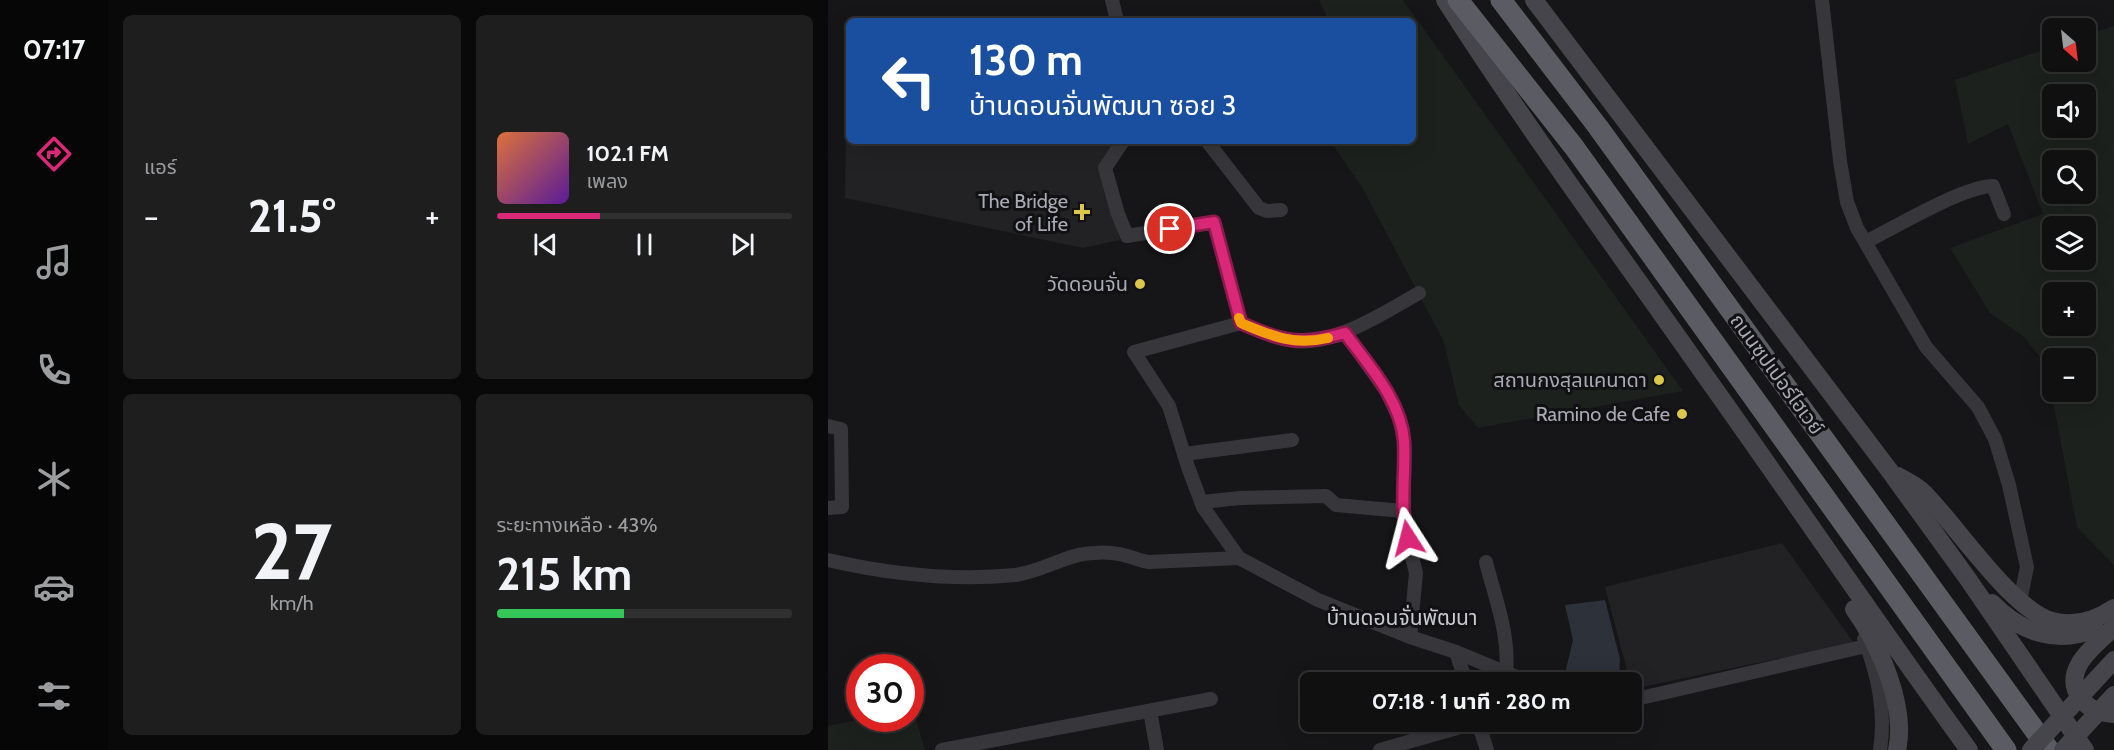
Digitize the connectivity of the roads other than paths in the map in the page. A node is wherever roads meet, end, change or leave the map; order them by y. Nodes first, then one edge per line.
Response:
1 (1112, 0) edge
2 (1433, 0) edge
3 (1445, 0) edge
4 (1458, 0) edge
5 (1501, 0) edge
6 (1534, 0) edge
7 (1822, 0) edge
8 (1116, 18) edge
9 (1484, 61) junction
10 (1121, 144) edge
11 (1210, 144) edge
12 (1281, 210) dead end
13 (2004, 214) dead end
14 (1866, 242) junction
15 (1419, 293) dead end
16 (1241, 323) junction
17 (1345, 333) junction
18 (834, 428) edge
19 (1292, 440) dead end
20 (1184, 454) junction
21 (1889, 470) junction
22 (1202, 502) junction
23 (828, 508) edge
24 (1403, 511) junction
25 (1826, 547) junction
26 (1239, 558) junction
27 (828, 560) edge
28 (1486, 562) dead end
29 (1968, 579) junction
30 (1847, 598) junction
31 (2020, 601) junction
32 (2114, 608) edge
33 (2114, 617) edge
34 (2114, 627) edge
35 (1410, 636) junction
36 (1866, 646) junction
37 (1456, 652) junction
38 (2114, 660) edge
39 (1463, 672) edge
40 (1504, 672) edge
41 (1506, 672) edge
42 (2114, 695) edge
43 (1642, 698) edge
44 (1211, 699) dead end
45 (2070, 707) junction
46 (1150, 711) junction
47 (2114, 714) edge
48 (1443, 732) edge
49 (1481, 732) edge
50 (942, 750) edge
51 (1157, 750) edge
52 (1380, 750) edge
53 (1487, 750) edge
54 (1880, 750) edge
55 (1897, 750) edge
56 (1969, 750) edge
57 (2006, 750) edge
58 (2019, 750) edge
59 (2031, 750) edge
60 (2049, 750) edge
61 (2063, 750) edge
62 (2085, 750) edge

1 - 8 street
2 - 9 main road
3 - 9 main road
4 - 57 highway, ถนนซุปเปอร์ไฮเวย์
5 - 60 highway, ถนนซุปเปอร์ไฮเวย์
6 - 21 main road
7 - 14 street
9 - 25 main road
10 - 16 street
11 - 12 street
13 - 14 street
14 - 31 street
15 - 17 street
16 - 17 street
16 - 20 street
17 - 24 street
18 - 23 street
19 - 20 street
20 - 22 street
21 - 29 main road
21 - 31 main road
22 - 24 street
22 - 26 street
24 - 35 street
25 - 30 main road
25 - 56 main road
26 - 27 street
26 - 35 street
28 - 41 street
29 - 33 main road
29 - 62 main road
30 - 36 street
30 - 55 main road
31 - 32 main road
34 - 47 main road
35 - 37 street
36 - 43 street
36 - 54 street
37 - 39 street
37 - 40 street
38 - 45 main road, bridge
42 - 61 main road, bridge
44 - 46 street
45 - 58 main road, bridge
45 - 59 main road, bridge
46 - 50 street
46 - 51 street
48 - 52 street
49 - 53 street

